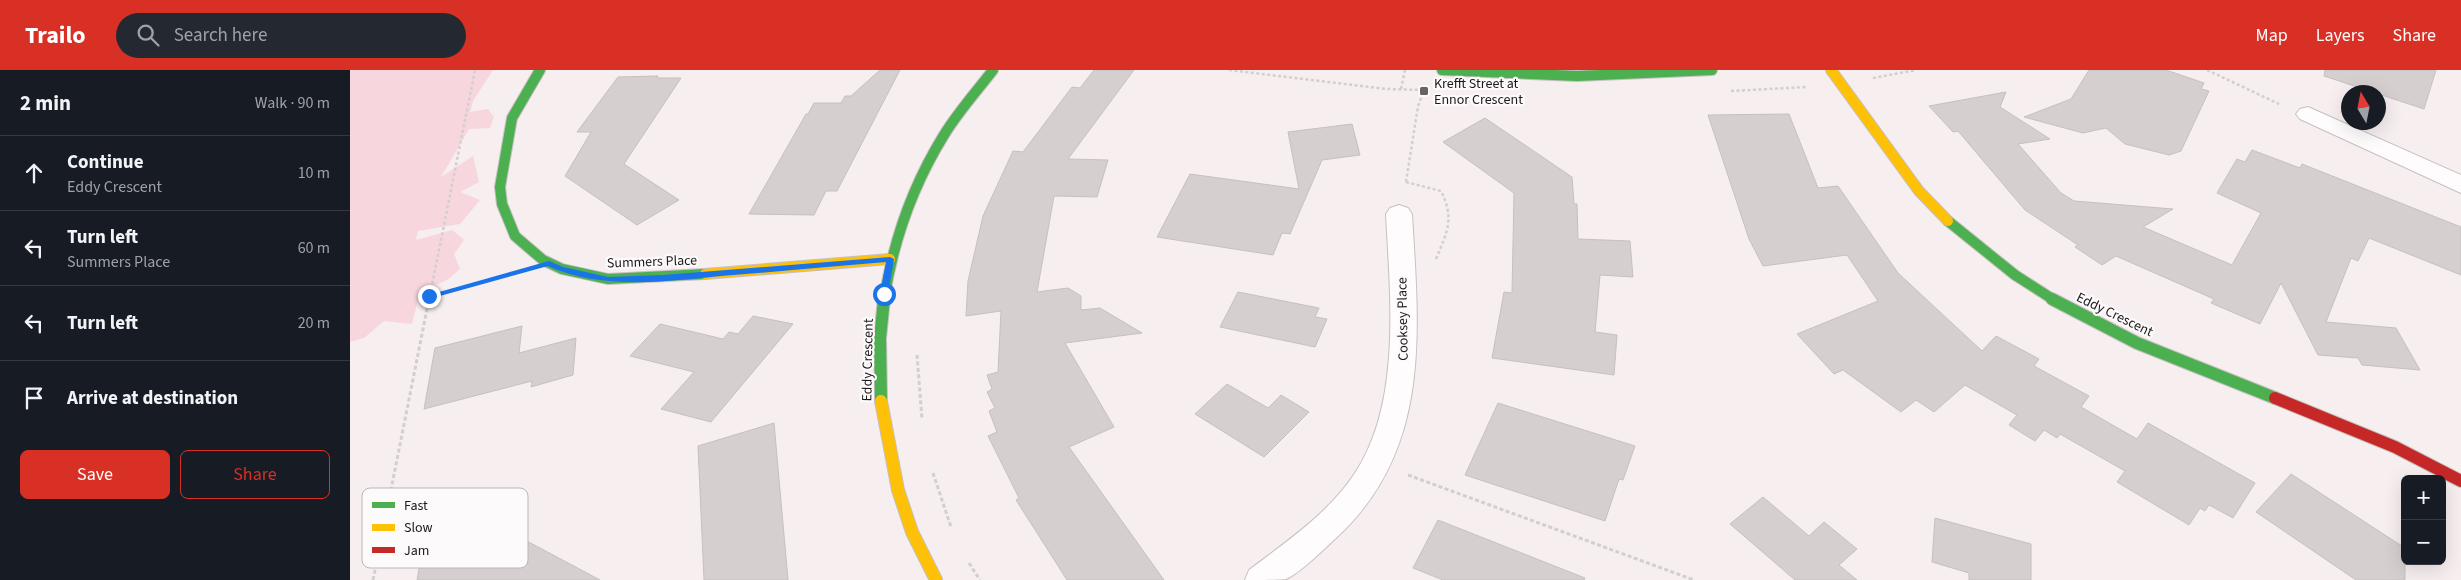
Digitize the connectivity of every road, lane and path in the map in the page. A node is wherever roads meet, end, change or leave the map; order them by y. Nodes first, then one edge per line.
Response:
1 (475, 70) edge
2 (540, 70) edge
3 (993, 70) edge
4 (1405, 70) edge
5 (1442, 70) edge
6 (1712, 70) edge
7 (1831, 70) edge
8 (2207, 70) edge
9 (1401, 89) dead end
10 (1424, 90) dead end
11 (2308, 114) joint
12 (2461, 185) edge
13 (1399, 214) joint
14 (890, 259) junction
15 (549, 263) junction
16 (429, 296) junction
17 (916, 354) dead end
18 (922, 428) dead end
19 (930, 464) dead end
20 (1405, 474) dead end
21 (2461, 481) edge
22 (392, 488) edge
23 (951, 528) dead end
24 (966, 560) dead end
25 (936, 580) edge
26 (980, 580) edge
27 (1261, 580) edge
28 (1694, 580) edge

1 - 16 path
2 - 15 street, Summers Place
3 - 14 street, Eddy Crescent
4 - 9 path
5 - 6 street
7 - 21 street, Eddy Crescent
8 - 11 path
10 - 13 path
11 - 12 street
13 - 27 street, Cooksey Place
14 - 15 street, Summers Place
14 - 25 street, Eddy Crescent
15 - 16 path
16 - 22 path
17 - 18 path
19 - 23 path
20 - 28 path
24 - 26 path

